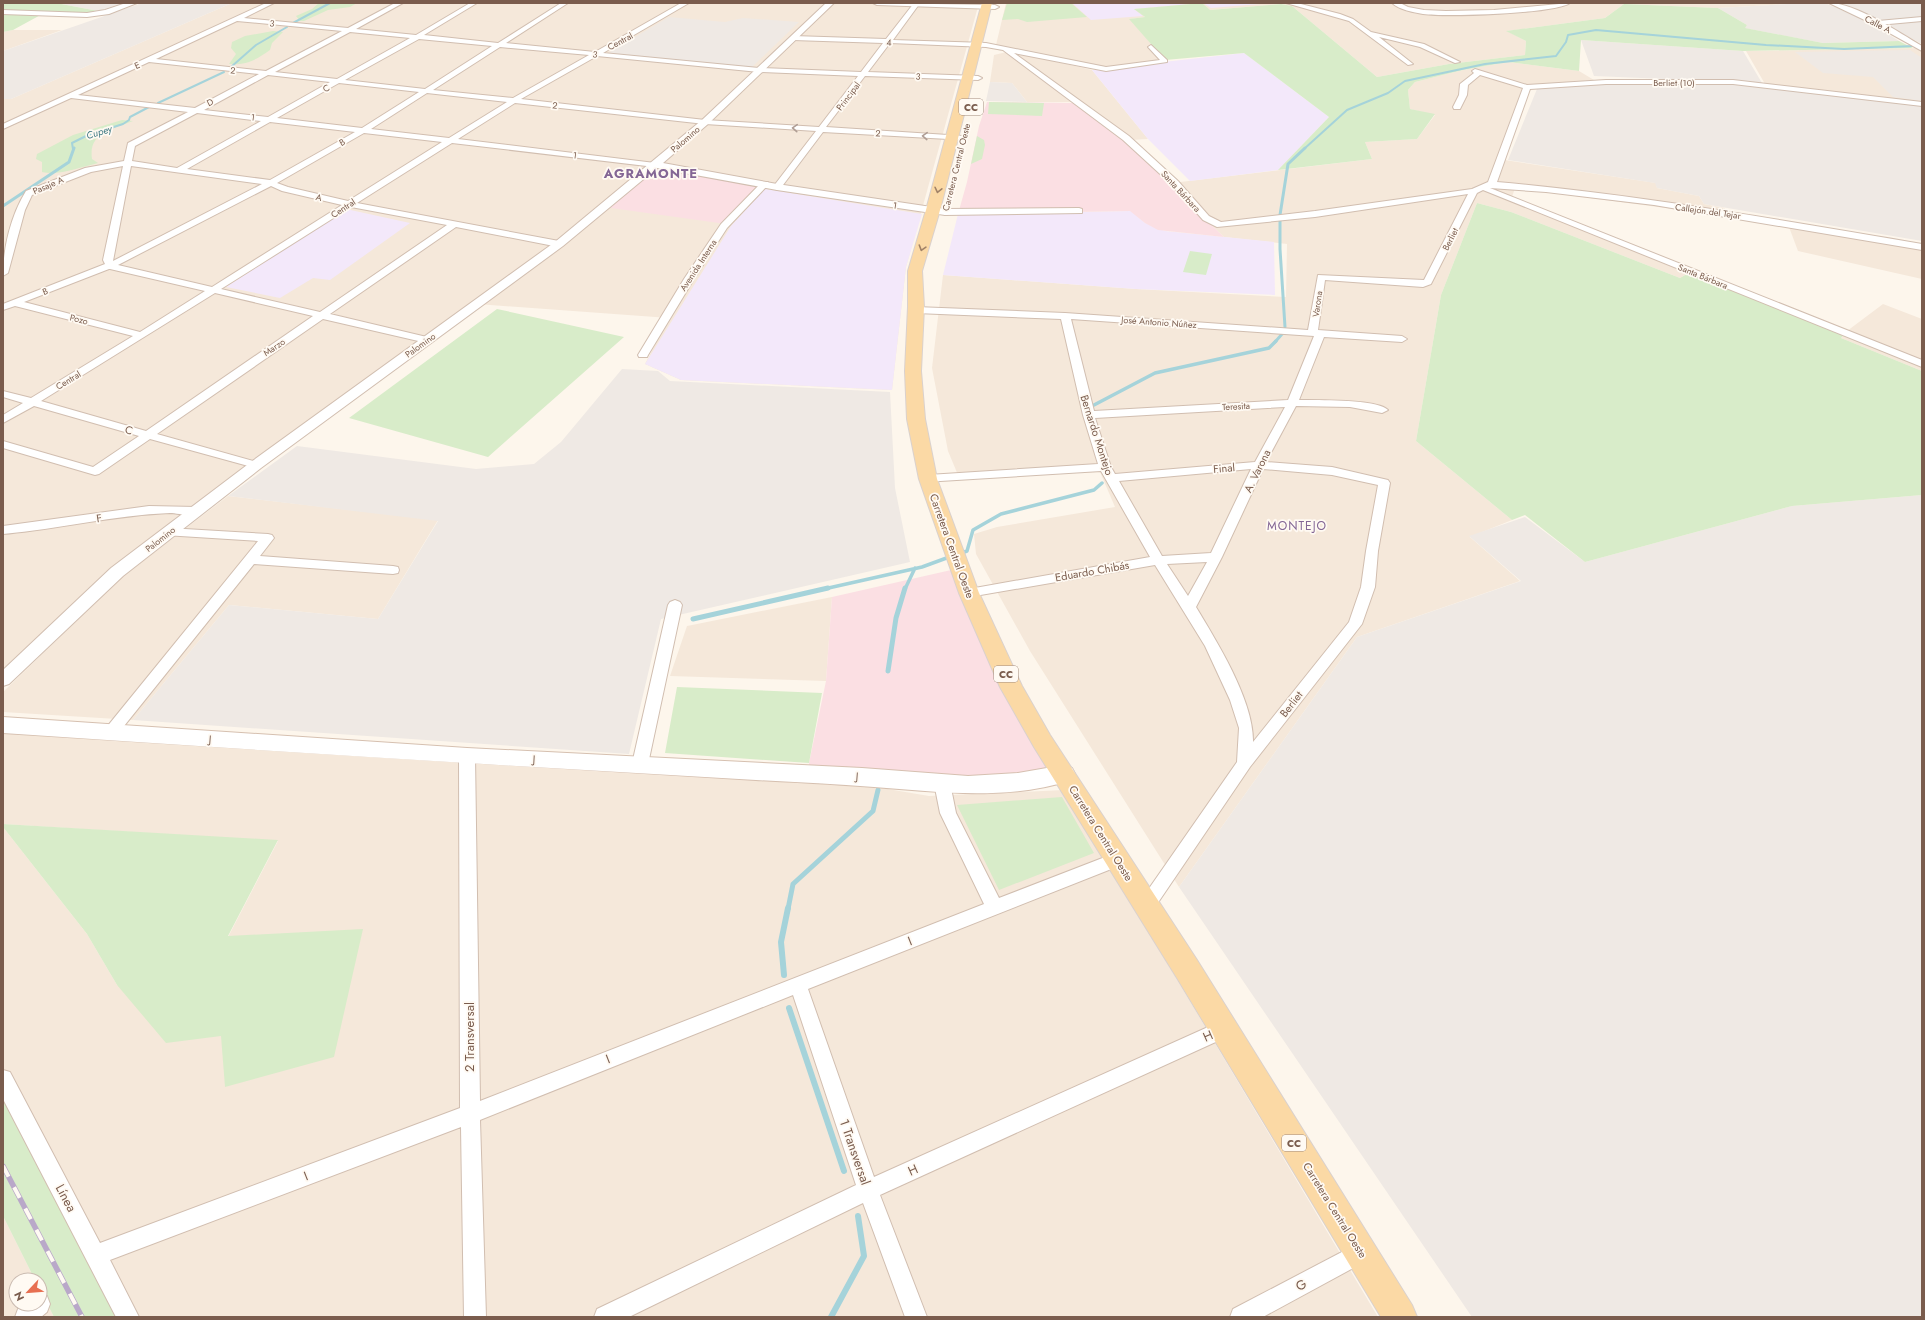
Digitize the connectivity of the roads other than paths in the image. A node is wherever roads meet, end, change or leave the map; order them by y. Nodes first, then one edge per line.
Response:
1 (133, 3) edge
2 (271, 3) edge
3 (400, 3) edge
4 (474, 3) edge
5 (565, 3) edge
6 (686, 3) edge
7 (830, 3) edge
8 (877, 3) edge
9 (1290, 3) edge
10 (1395, 3) edge
11 (1567, 3) edge
12 (1833, 3) edge
13 (916, 4) edge
14 (991, 5) edge
15 (3, 12) edge
16 (236, 19) junction
17 (1922, 20) edge
18 (1878, 23) junction
19 (349, 30) junction
20 (1369, 33) junction
21 (417, 37) junction
22 (793, 38) junction
23 (889, 42) junction
24 (500, 44) junction
25 (981, 45) junction
26 (1151, 47) dead end
27 (1006, 49) junction
28 (1922, 49) edge
29 (595, 54) junction
30 (148, 60) junction
31 (1457, 62) dead end
32 (1410, 64) dead end
33 (759, 70) junction
34 (266, 74) junction
35 (865, 74) junction
36 (973, 78) junction
37 (338, 81) junction
38 (1527, 87) junction
39 (426, 91) junction
40 (70, 96) junction
41 (515, 100) junction
42 (1922, 104) edge
43 (1457, 107) dead end
44 (196, 110) junction
45 (270, 119) junction
46 (705, 122) junction
47 (3, 127) edge
48 (364, 130) junction
49 (822, 130) junction
50 (958, 138) junction
51 (450, 140) junction
52 (126, 163) junction
53 (655, 165) junction
54 (956, 169) dead end
55 (177, 171) junction
56 (271, 183) junction
57 (765, 184) junction
58 (1488, 186) junction
59 (777, 187) junction
60 (1474, 191) junction
61 (348, 204) junction
62 (942, 206) junction
63 (1079, 211) dead end
64 (453, 225) junction
65 (559, 244) junction
66 (1922, 247) edge
67 (110, 266) junction
68 (3, 273) edge
69 (1320, 277) joint
70 (216, 289) junction
71 (16, 303) junction
72 (3, 307) edge
73 (916, 309) junction
74 (320, 315) junction
75 (1065, 316) junction
76 (1317, 332) junction
77 (142, 336) junction
78 (1402, 339) dead end
79 (427, 340) junction
80 (642, 355) dead end
81 (1922, 364) edge
82 (3, 394) edge
83 (31, 402) junction
84 (1292, 403) junction
85 (1382, 410) dead end
86 (1089, 415) junction
87 (3, 420) edge
88 (145, 435) junction
89 (3, 444) edge
90 (256, 465) junction
91 (1259, 465) junction
92 (1107, 472) junction
93 (928, 479) junction
94 (1384, 483) joint
95 (196, 511) junction
96 (3, 530) edge
97 (168, 532) junction
98 (1216, 557) junction
99 (250, 560) junction
100 (1158, 560) junction
101 (393, 570) dead end
102 (969, 593) junction
103 (675, 605) dead end
104 (1189, 607) junction
105 (3, 680) edge
106 (3, 724) edge
107 (111, 732) junction
108 (467, 756) junction
109 (1245, 763) junction
110 (640, 764) junction
111 (1064, 774) junction
112 (942, 783) junction
113 (1118, 859) junction
114 (1147, 904) junction
115 (995, 908) junction
116 (798, 985) junction
117 (1224, 1029) junction
118 (3, 1079) edge
119 (470, 1114) junction
120 (868, 1190) junction
121 (1361, 1253) junction
122 (96, 1255) junction
123 (128, 1317) edge
124 (475, 1317) edge
125 (605, 1317) edge
126 (916, 1317) edge
127 (1241, 1317) edge
128 (1400, 1317) edge

1 - 15 street
2 - 16 street, E
3 - 19 street, D
4 - 21 street, C
5 - 24 street, B
6 - 29 street, Central
7 - 22 street, Palomino
8 - 13 street
9 - 20 street
10 - 11 street
12 - 18 street, Calle A
13 - 14 street
13 - 23 street, Principal
14 - 25 main road, Carretera Central Oeste / CC
16 - 19 street, 3
16 - 30 street, E
17 - 18 street
18 - 28 street, Calle A
19 - 21 street, 3
19 - 34 street, D
20 - 31 street
20 - 32 street
21 - 24 street, 3
21 - 37 street, C
22 - 23 street, 4
22 - 33 street, Palomino
23 - 25 street, 4
23 - 35 street, Principal
24 - 29 street, 3
24 - 39 street, B
25 - 27 street, Santa Bárbara
25 - 36 main road, Carretera Central Oeste / CC
26 - 27 street
27 - 60 street, Santa Bárbara
29 - 33 street, 3
29 - 41 street, Central
30 - 34 street, 2
30 - 40 street, E
33 - 35 street, 3
33 - 46 street, Palomino
34 - 37 street, 2
34 - 44 street, D
35 - 36 street, 3
35 - 49 street, Principal
36 - 50 main road, Carretera Central Oeste / CC
37 - 39 street, 2
37 - 45 street, C
38 - 42 street, Berliet (10)
38 - 43 street
38 - 58 street
39 - 41 street, 2
39 - 48 street, B
40 - 44 street, 1
40 - 47 street, E
41 - 46 street, 2
41 - 51 street, Central
44 - 45 street, 1
44 - 52 street, D
45 - 48 street, 1
45 - 55 street, C
49 -> 46 street, 2
46 - 53 street, Palomino
48 - 51 street, 1
48 - 56 street, B
50 -> 49 street, 2
49 - 59 street, Principal
50 - 54 main road, Carretera Central Oeste / CC
50 -> 62 main road, Carretera Central Oeste / CC
51 - 53 street, 1
51 - 61 street, Central
52 - 55 street, A
52 - 67 street, D
52 - 68 street, Pasaje A
53 - 57 street, 1
53 - 65 street, Palomino
55 - 56 street, A
56 - 61 street, A
56 - 67 street, B
57 - 59 street, 1
57 - 80 street, Avenida Interna
58 - 60 street, Santa Bárbara
58 - 66 street, Callejón del Tejar
58 - 81 street, Santa Bárbara
59 - 62 street, 1
60 - 69 street, Berliet
61 - 64 street, A
61 - 70 street, Central
62 - 63 street, 1
62 - 73 main road, Carretera Central Oeste / CC
64 - 65 street, A
64 - 74 street, Marzo
65 - 79 street, Palomino
67 - 70 street
67 - 71 street, B
69 - 76 street, Varona
70 - 74 street
70 - 77 street, Central
71 - 72 street, B
71 - 77 street, Pozo
73 - 75 street, José Antonio Núñez
73 - 93 main road, Carretera Central Oeste / CC
74 - 79 street
74 - 88 street, Marzo
75 - 76 street, José Antonio Núñez
75 - 86 street, Bernardo Montejo
76 - 78 street, José Antonio Núñez
76 - 84 street, A. Varona
77 - 83 street, Central
79 - 90 street, Palomino
82 - 83 street, C
83 - 87 street, Central
83 - 88 street, C
84 - 85 street, Teresita
84 - 86 street, Teresita
84 - 91 street, A. Varona
86 - 92 street, Bernardo Montejo
88 - 89 street, Marzo
88 - 90 street, C
90 - 95 street, Palomino
91 - 92 street, Final
91 - 94 street, Final
91 - 98 street, A. Varona
92 - 93 street, Final
92 - 100 street, Bernardo Montejo
93 - 102 main road, Carretera Central Oeste / CC
94 - 109 street, Berliet
95 - 96 street, F
95 - 97 street, Palomino
97 - 99 street
97 - 105 street, Palomino
98 - 100 street, Eduardo Chibás
98 - 104 street, A. Varona
99 - 101 street
99 - 107 street
100 - 102 street, Eduardo Chibás
100 - 104 street, Bernardo Montejo
102 - 111 main road, Carretera Central Oeste / CC
103 - 110 street
104 - 109 street, Bernardo Montejo
106 - 107 main road, J
107 - 108 main road, J
108 - 110 main road, J
108 - 119 street, 2 Transversal
109 - 114 street, Berliet
110 - 112 main road, J
111 - 112 main road, J
111 - 113 main road, Carretera Central Oeste / CC
112 - 115 street
113 - 114 main road, Carretera Central Oeste / CC
113 - 115 street, I
114 - 117 main road, Carretera Central Oeste / CC
115 - 116 street, I
116 - 119 street, I
116 - 120 street, 1 Transversal
117 - 120 street, H
117 - 121 main road, Carretera Central Oeste / CC
118 - 122 street, Línea
119 - 122 street, I
119 - 124 street, 2 Transversal
120 - 125 street, H
120 - 126 street, 1 Transversal
121 - 127 street, G
121 - 128 main road, Carretera Central Oeste / CC
122 - 123 street, Línea

